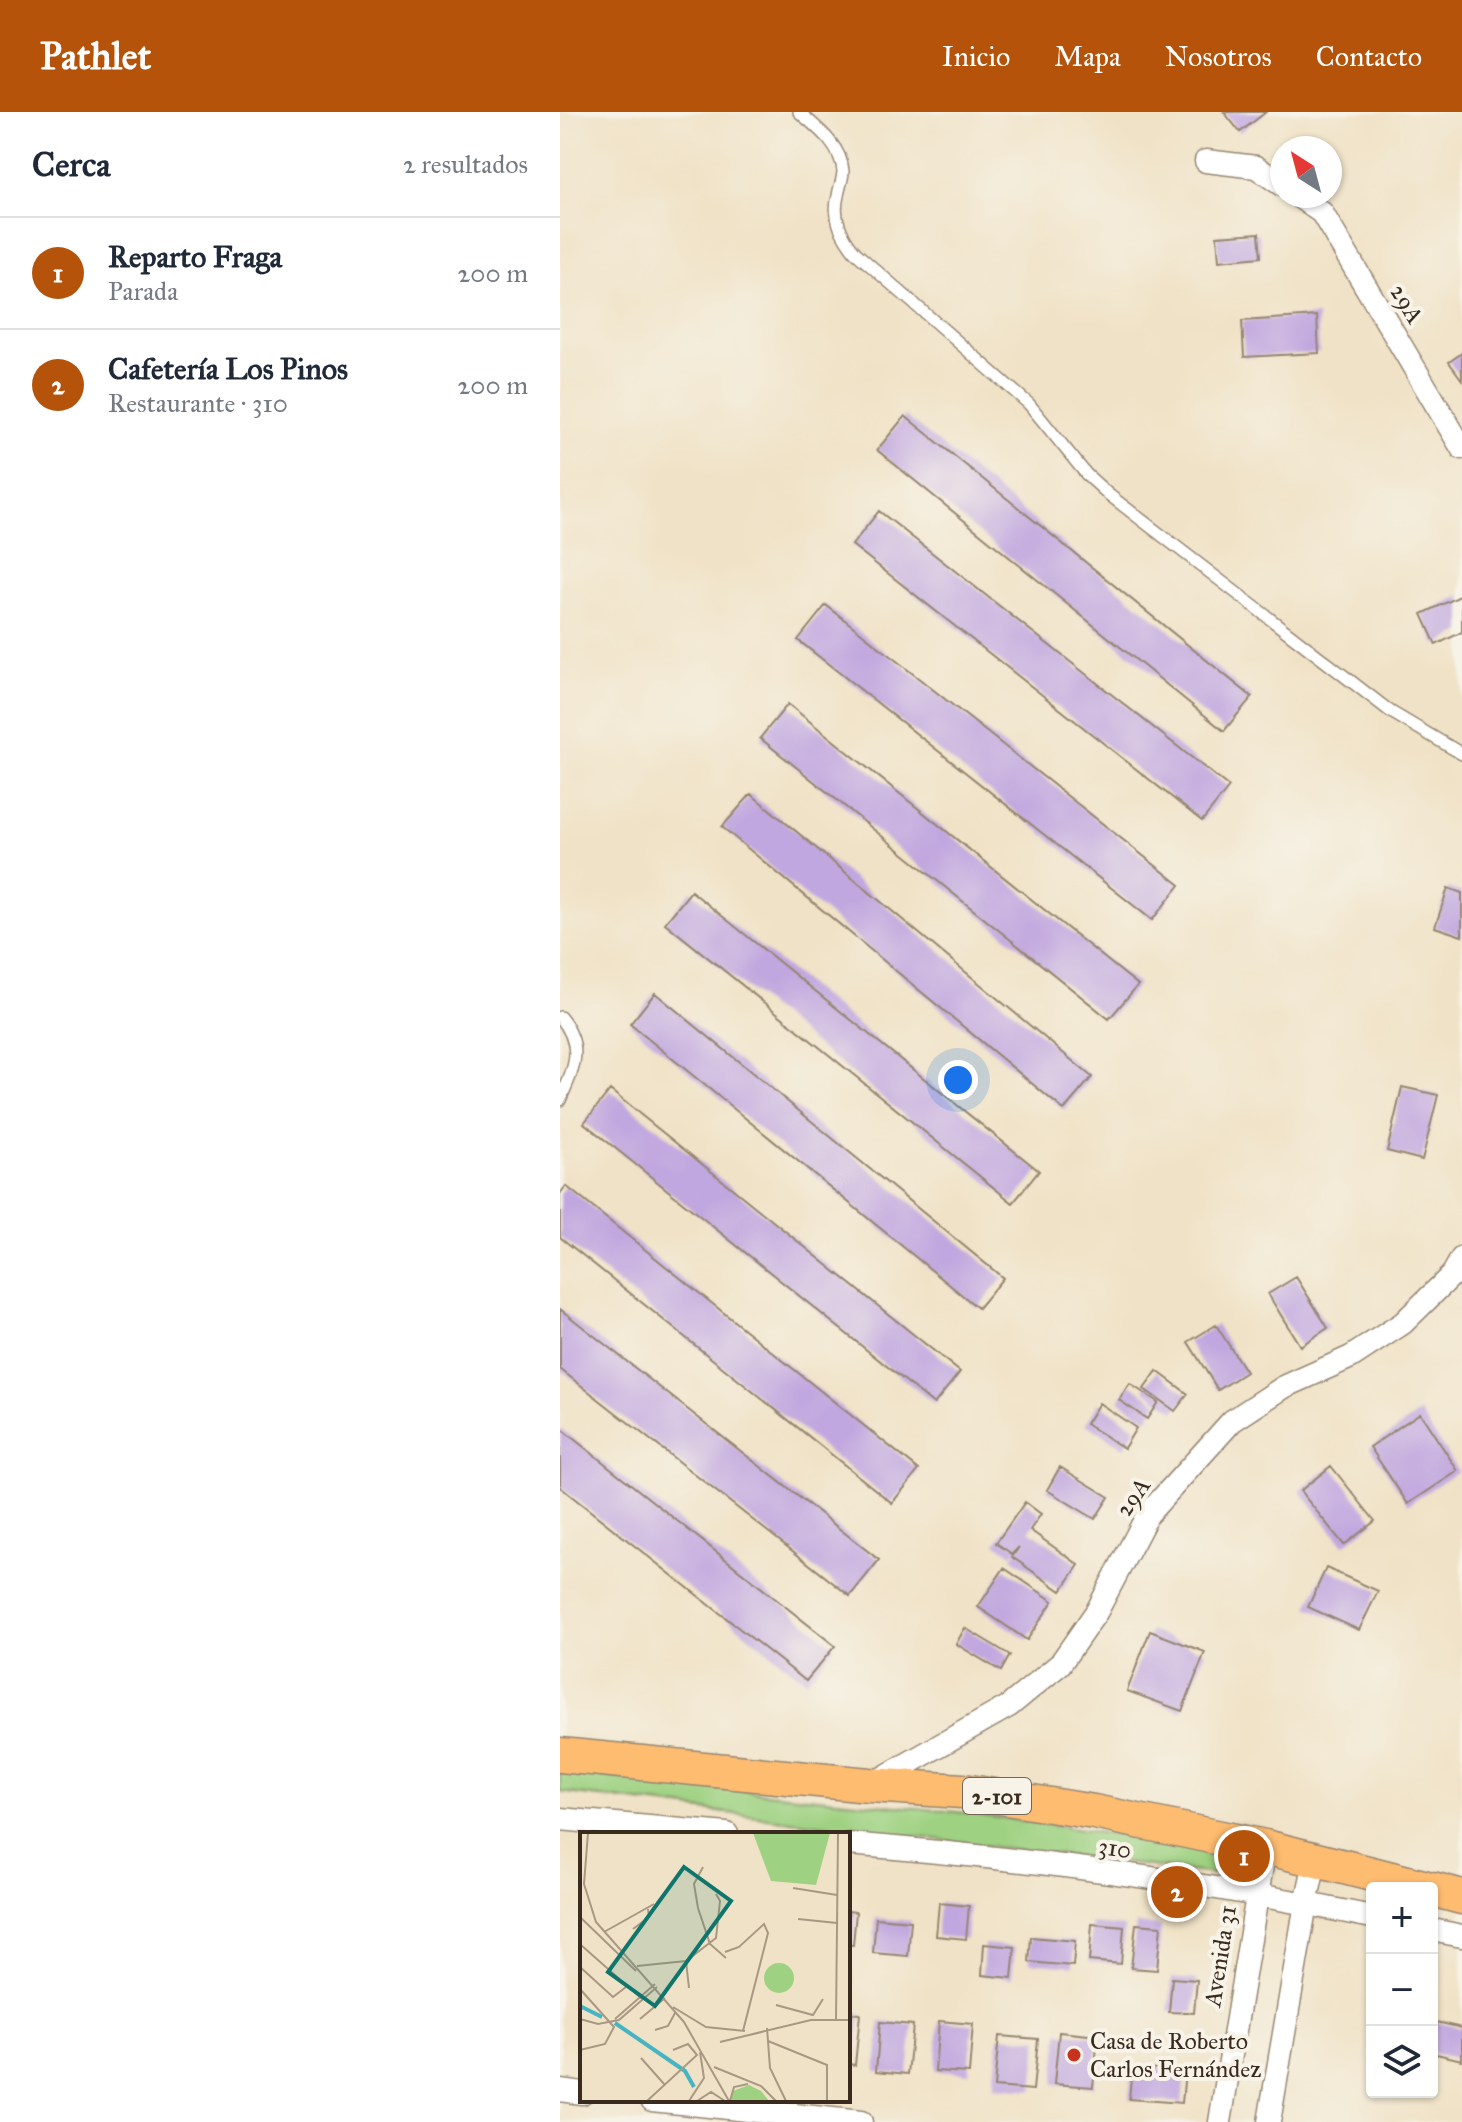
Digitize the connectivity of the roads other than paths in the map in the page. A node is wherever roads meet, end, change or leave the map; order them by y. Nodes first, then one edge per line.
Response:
1 (799, 112) edge
2 (1206, 161) dead end
3 (1270, 177) edge
4 (1315, 208) edge
5 (1462, 448) edge
6 (1462, 754) edge
7 (560, 1017) edge
8 (560, 1100) edge
9 (1459, 1273) edge
10 (560, 1755) edge
11 (869, 1785) junction
12 (560, 1819) edge
13 (705, 1832) edge
14 (850, 1844) edge
15 (1265, 1847) junction
16 (1316, 1858) junction
17 (1403, 1882) edge
18 (1438, 1891) edge
19 (1257, 1895) junction
20 (1462, 1897) edge
21 (1306, 1903) junction
22 (1366, 1916) edge
23 (1438, 1931) edge
24 (1462, 1936) edge
25 (560, 2090) edge
26 (580, 2093) edge
27 (671, 2102) edge
28 (861, 2122) edge
29 (1220, 2122) edge
30 (1269, 2122) edge

1 - 6 lane
2 - 3 street
4 - 5 street, 29A
7 - 8 lane
9 - 11 street, 29A
10 - 11 main road, 2-101
11 - 15 main road, 2-101
12 - 13 street
14 - 19 street, 310
15 - 16 main road, 2-101
15 - 19 street, Avenida 31
16 - 17 main road, 2-101
16 - 21 street
18 - 20 main road, 2-101
19 - 21 street, 310
19 - 29 street, Avenida 31
21 - 22 street, 310
21 - 30 street
23 - 24 street
25 - 26 street
27 - 28 street

